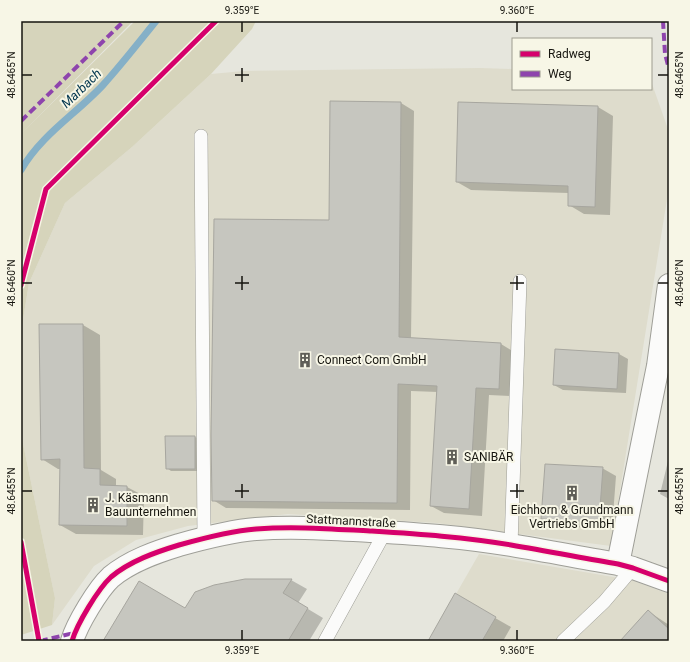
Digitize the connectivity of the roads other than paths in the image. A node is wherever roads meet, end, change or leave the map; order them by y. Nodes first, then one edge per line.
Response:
1 (201, 136) dead end
2 (520, 281) dead end
3 (669, 285) edge
4 (385, 532) junction
5 (204, 538) junction
6 (511, 545) junction
7 (626, 566) junction
8 (669, 581) edge
9 (72, 641) edge
10 (325, 641) edge
11 (562, 641) edge

1 - 5 lane
2 - 6 lane
3 - 7 street
4 - 5 street, Stattmannstraße
4 - 6 street, Stattmannstraße
4 - 10 lane
5 - 9 street, Stattmannstraße
6 - 7 street, Stattmannstraße
7 - 8 street, Stattmannstraße
7 - 11 lane

